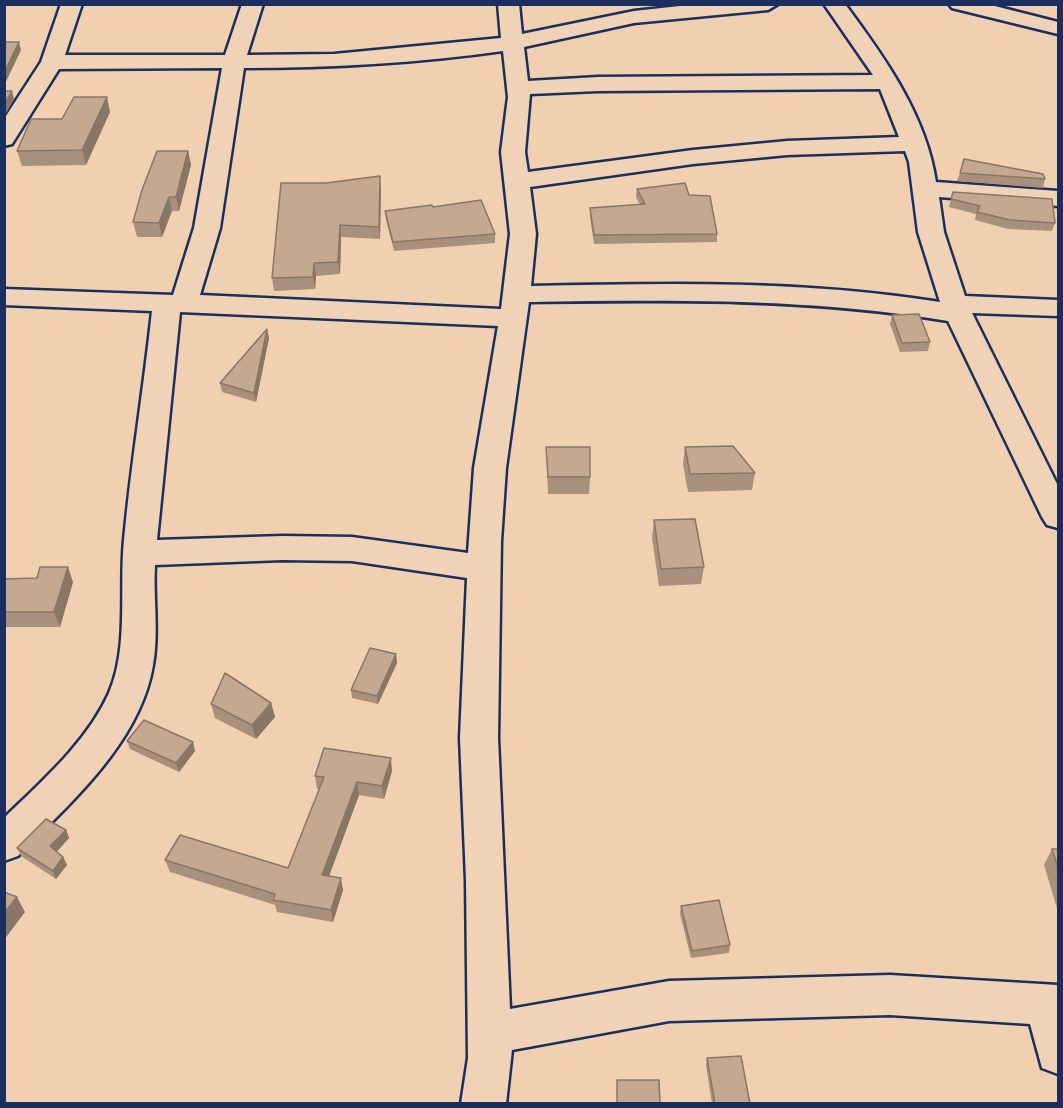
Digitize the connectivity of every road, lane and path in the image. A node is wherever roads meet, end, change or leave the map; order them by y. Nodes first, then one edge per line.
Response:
1 (72, 4) edge
2 (253, 4) edge
3 (508, 4) edge
4 (768, 4) edge
5 (834, 4) edge
6 (966, 5) edge
7 (1059, 28) edge
8 (511, 43) junction
9 (234, 61) junction
10 (52, 62) junction
11 (888, 82) junction
12 (518, 88) junction
13 (4, 139) edge
14 (914, 144) junction
15 (517, 182) junction
16 (925, 189) junction
17 (1059, 198) edge
18 (4, 297) edge
19 (176, 303) junction
20 (515, 306) junction
21 (1059, 308) edge
22 (957, 309) junction
23 (1059, 517) edge
24 (141, 553) junction
25 (484, 568) junction
26 (4, 844) edge
27 (1053, 1004) edge
28 (490, 1034) junction
29 (1059, 1053) edge
30 (483, 1104) edge

1 - 10 street
2 - 9 street
3 - 8 street
4 - 8 street
5 - 11 street
6 - 7 street
8 - 9 street
8 - 12 street
9 - 10 street
9 - 19 street
10 - 13 street
11 - 12 street
11 - 14 street
12 - 15 street
14 - 15 street
14 - 16 street
15 - 20 street
16 - 17 street
16 - 22 street
18 - 19 street
19 - 20 street
19 - 24 street
20 - 22 street
20 - 25 street
21 - 22 street
22 - 23 street
24 - 25 street
24 - 26 street
25 - 28 street
27 - 28 street
27 - 29 street
28 - 30 street

